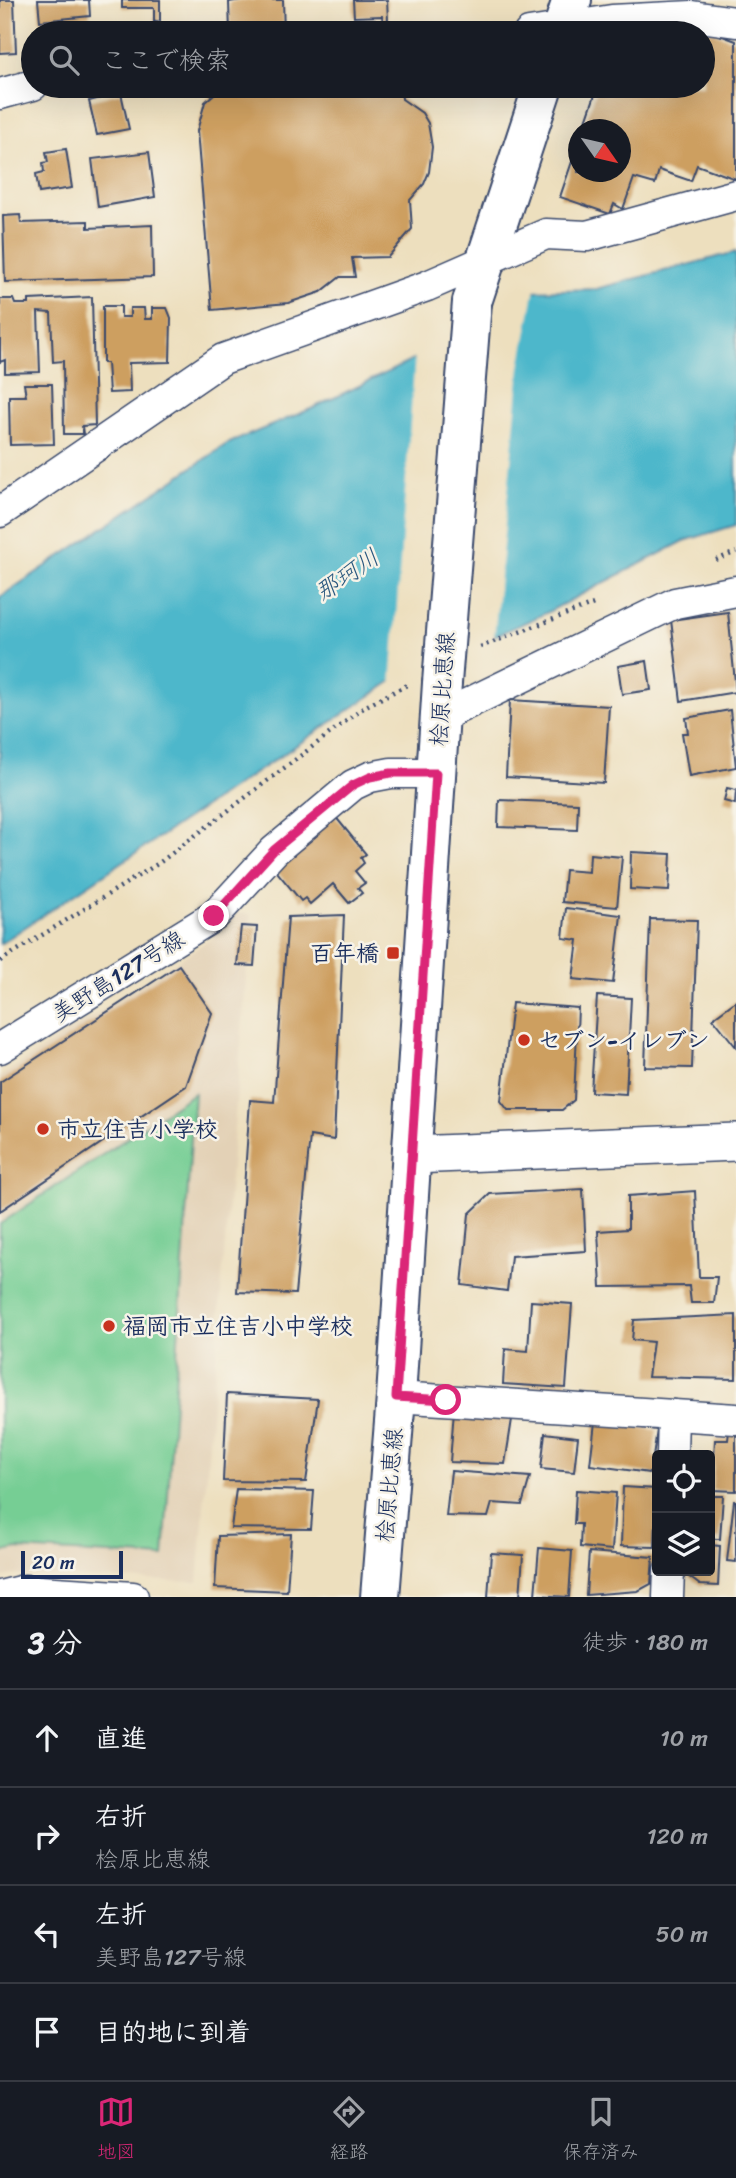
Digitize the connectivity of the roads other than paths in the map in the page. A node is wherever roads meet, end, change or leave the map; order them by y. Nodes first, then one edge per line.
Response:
1 (598, 21) edge
2 (736, 22) edge
3 (21, 88) edge
4 (0, 94) edge
5 (539, 98) edge
6 (736, 195) edge
7 (482, 264) junction
8 (0, 512) edge
9 (736, 591) edge
10 (432, 694) junction
11 (436, 773) junction
12 (0, 1048) edge
13 (736, 1142) edge
14 (412, 1155) junction
15 (396, 1397) junction
16 (673, 1415) junction
17 (736, 1419) edge
18 (672, 1450) edge
19 (669, 1576) edge
20 (0, 1596) edge
21 (133, 1597) edge
22 (380, 1597) edge
23 (668, 1597) edge

1 - 2 street
3 - 4 street
5 - 7 main road, 桧原比恵線
6 - 7 street
7 - 8 street
7 - 10 main road, 桧原比恵線, bridge
9 - 10 street
10 - 11 main road, 桧原比恵線
11 - 12 street, 美野島127号線
11 - 14 main road, 桧原比恵線
13 - 14 street
14 - 15 main road, 桧原比恵線
15 - 16 street
15 - 22 main road, 桧原比恵線
16 - 17 street
16 - 18 street
19 - 23 street
20 - 21 street

